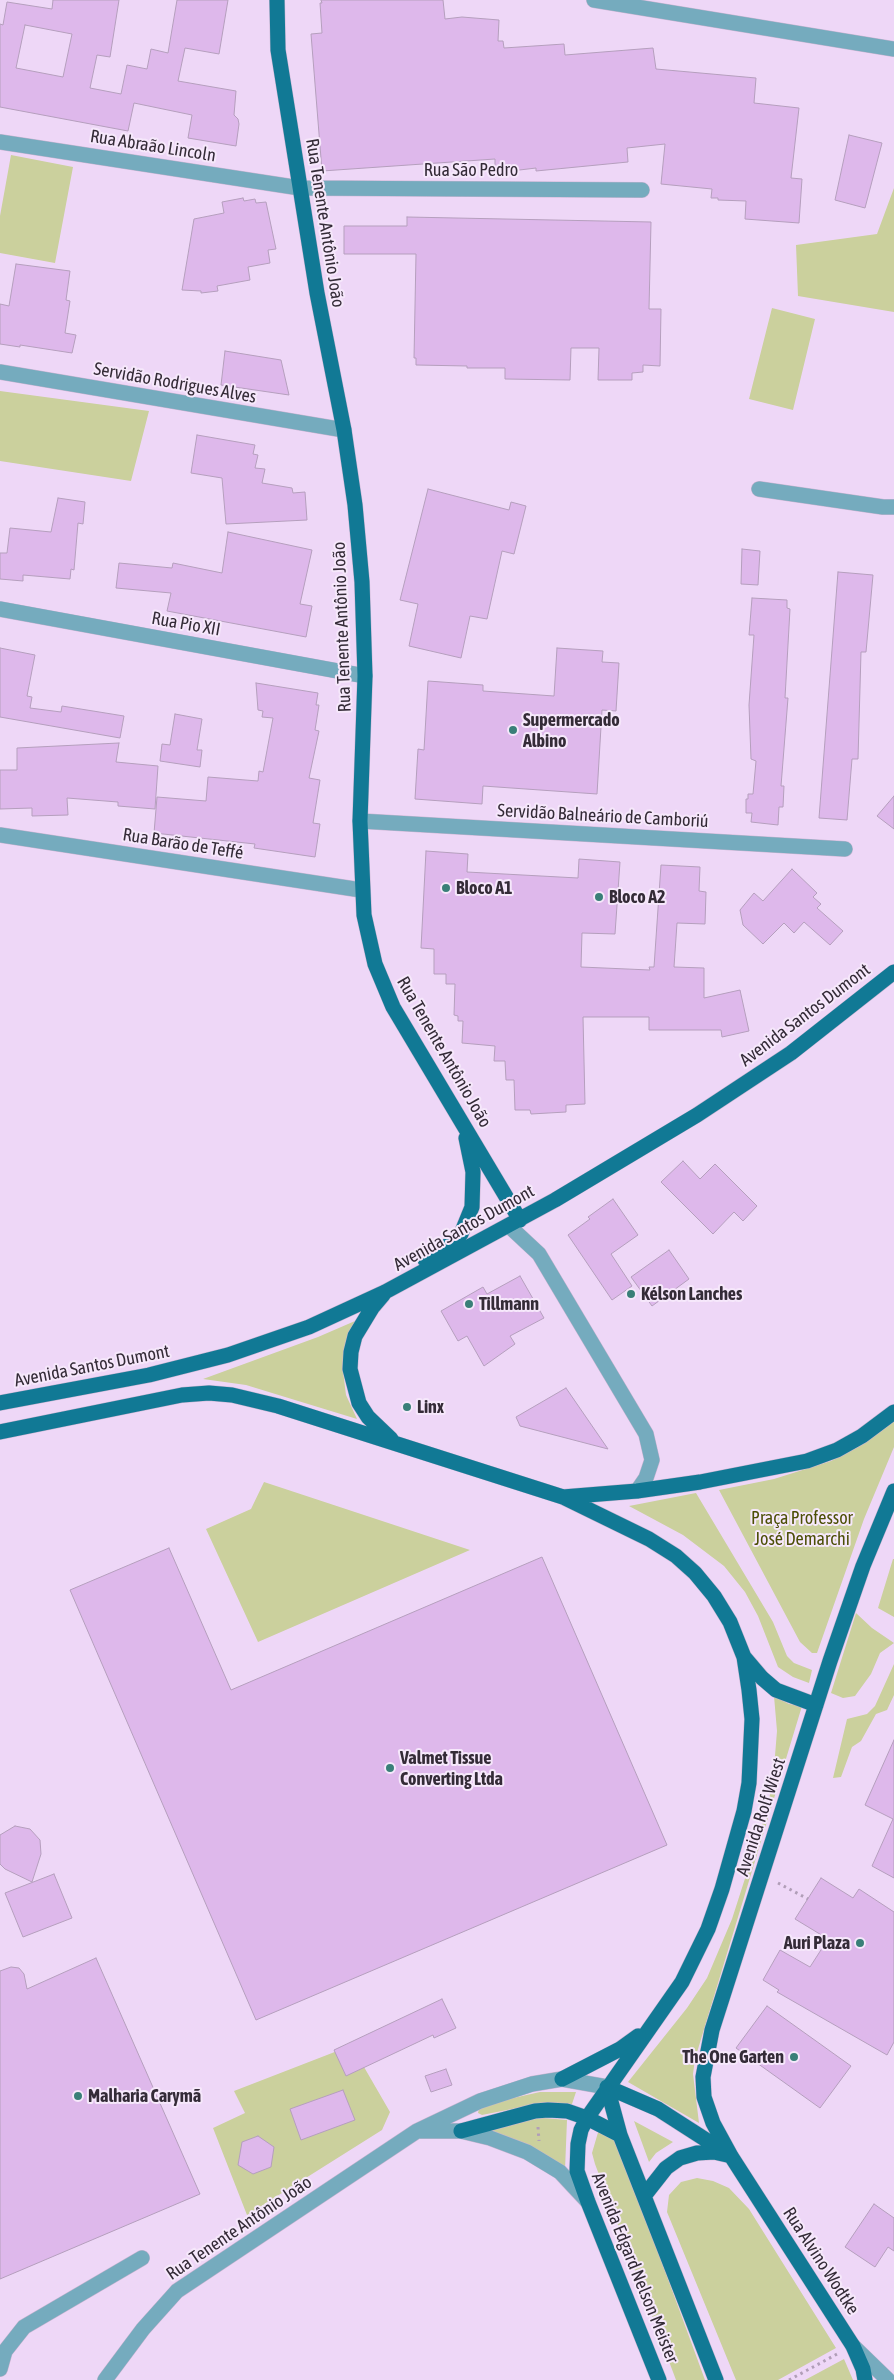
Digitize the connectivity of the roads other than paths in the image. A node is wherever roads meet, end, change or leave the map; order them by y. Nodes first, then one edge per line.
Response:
1 (277, 0) edge
2 (594, 0) edge
3 (894, 49) edge
4 (0, 142) edge
5 (300, 188) junction
6 (642, 190) dead end
7 (0, 372) edge
8 (344, 430) junction
9 (759, 489) dead end
10 (894, 507) edge
11 (0, 609) edge
12 (365, 676) junction
13 (360, 821) junction
14 (0, 835) edge
15 (845, 848) dead end
16 (361, 890) junction
17 (894, 972) edge
18 (464, 1126) junction
19 (515, 1223) junction
20 (385, 1292) junction
21 (308, 1327) junction
22 (0, 1403) edge
23 (894, 1412) edge
24 (0, 1432) edge
25 (398, 1445) junction
26 (637, 1491) junction
27 (894, 1492) edge
28 (563, 1496) junction
29 (744, 1657) junction
30 (816, 1705) junction
31 (652, 2026) junction
32 (562, 2079) junction
33 (607, 2087) junction
34 (587, 2118) junction
35 (417, 2131) junction
36 (461, 2131) junction
37 (620, 2135) junction
38 (730, 2156) junction
39 (644, 2196) junction
40 (588, 2202) junction
41 (142, 2258) dead end
42 (853, 2346) junction
43 (0, 2369) edge
44 (105, 2380) edge
45 (659, 2380) edge
46 (716, 2380) edge
47 (866, 2380) edge
48 (888, 2380) edge

1 - 5 main road, Rua Tenente Antônio João
2 - 3 street
4 - 5 street, Rua Abraão Lincoln
5 - 6 street, Rua São Pedro
5 - 8 main road, Rua Tenente Antônio João
7 - 8 street, Servidão Rodrigues Alves
8 - 12 main road, Rua Tenente Antônio João
9 - 10 street
11 - 12 street, Rua Pio XII
12 - 13 main road, Rua Tenente Antônio João
13 - 15 street, Servidão Balneário de Camboriú
13 - 16 main road, Rua Tenente Antônio João
14 - 16 street, Rua Barão de Teffé
16 - 18 main road, Rua Tenente Antônio João
17 - 19 main road, Avenida Santos Dumont
18 - 19 main road, Rua Tenente Antônio João
18 - 21 main road
19 - 20 main road, Avenida Santos Dumont
19 - 26 street, Rua Tenente Antônio João
20 - 21 main road, Avenida Santos Dumont
20 - 25 main road
21 - 22 main road, Avenida Santos Dumont
23 - 26 main road
24 - 25 main road
25 - 28 main road
26 - 28 main road
27 - 30 main road, Avenida Rolf Wiest
28 - 29 main road
29 - 30 main road
29 - 31 main road
30 - 38 main road, Avenida Rolf Wiest
31 - 32 main road
31 - 33 main road
32 - 33 street, Rua Tenente Antônio João
32 - 35 street, Rua Tenente Antônio João
33 - 34 main road, Avenida Edgard Nelson Meister
33 - 37 main road
33 - 38 main road
34 - 36 main road
34 - 37 main road
34 - 40 main road, Avenida Edgard Nelson Meister
35 - 36 street
35 - 44 street, Rua Tenente Antônio João
36 - 40 street
37 - 39 main road
38 - 39 main road
38 - 42 main road, Rua Alvino Wodtke
39 - 46 main road
40 - 45 main road, Avenida Edgard Nelson Meister
41 - 43 street
42 - 47 main road
42 - 48 street, Rua Alvino Wodtke

